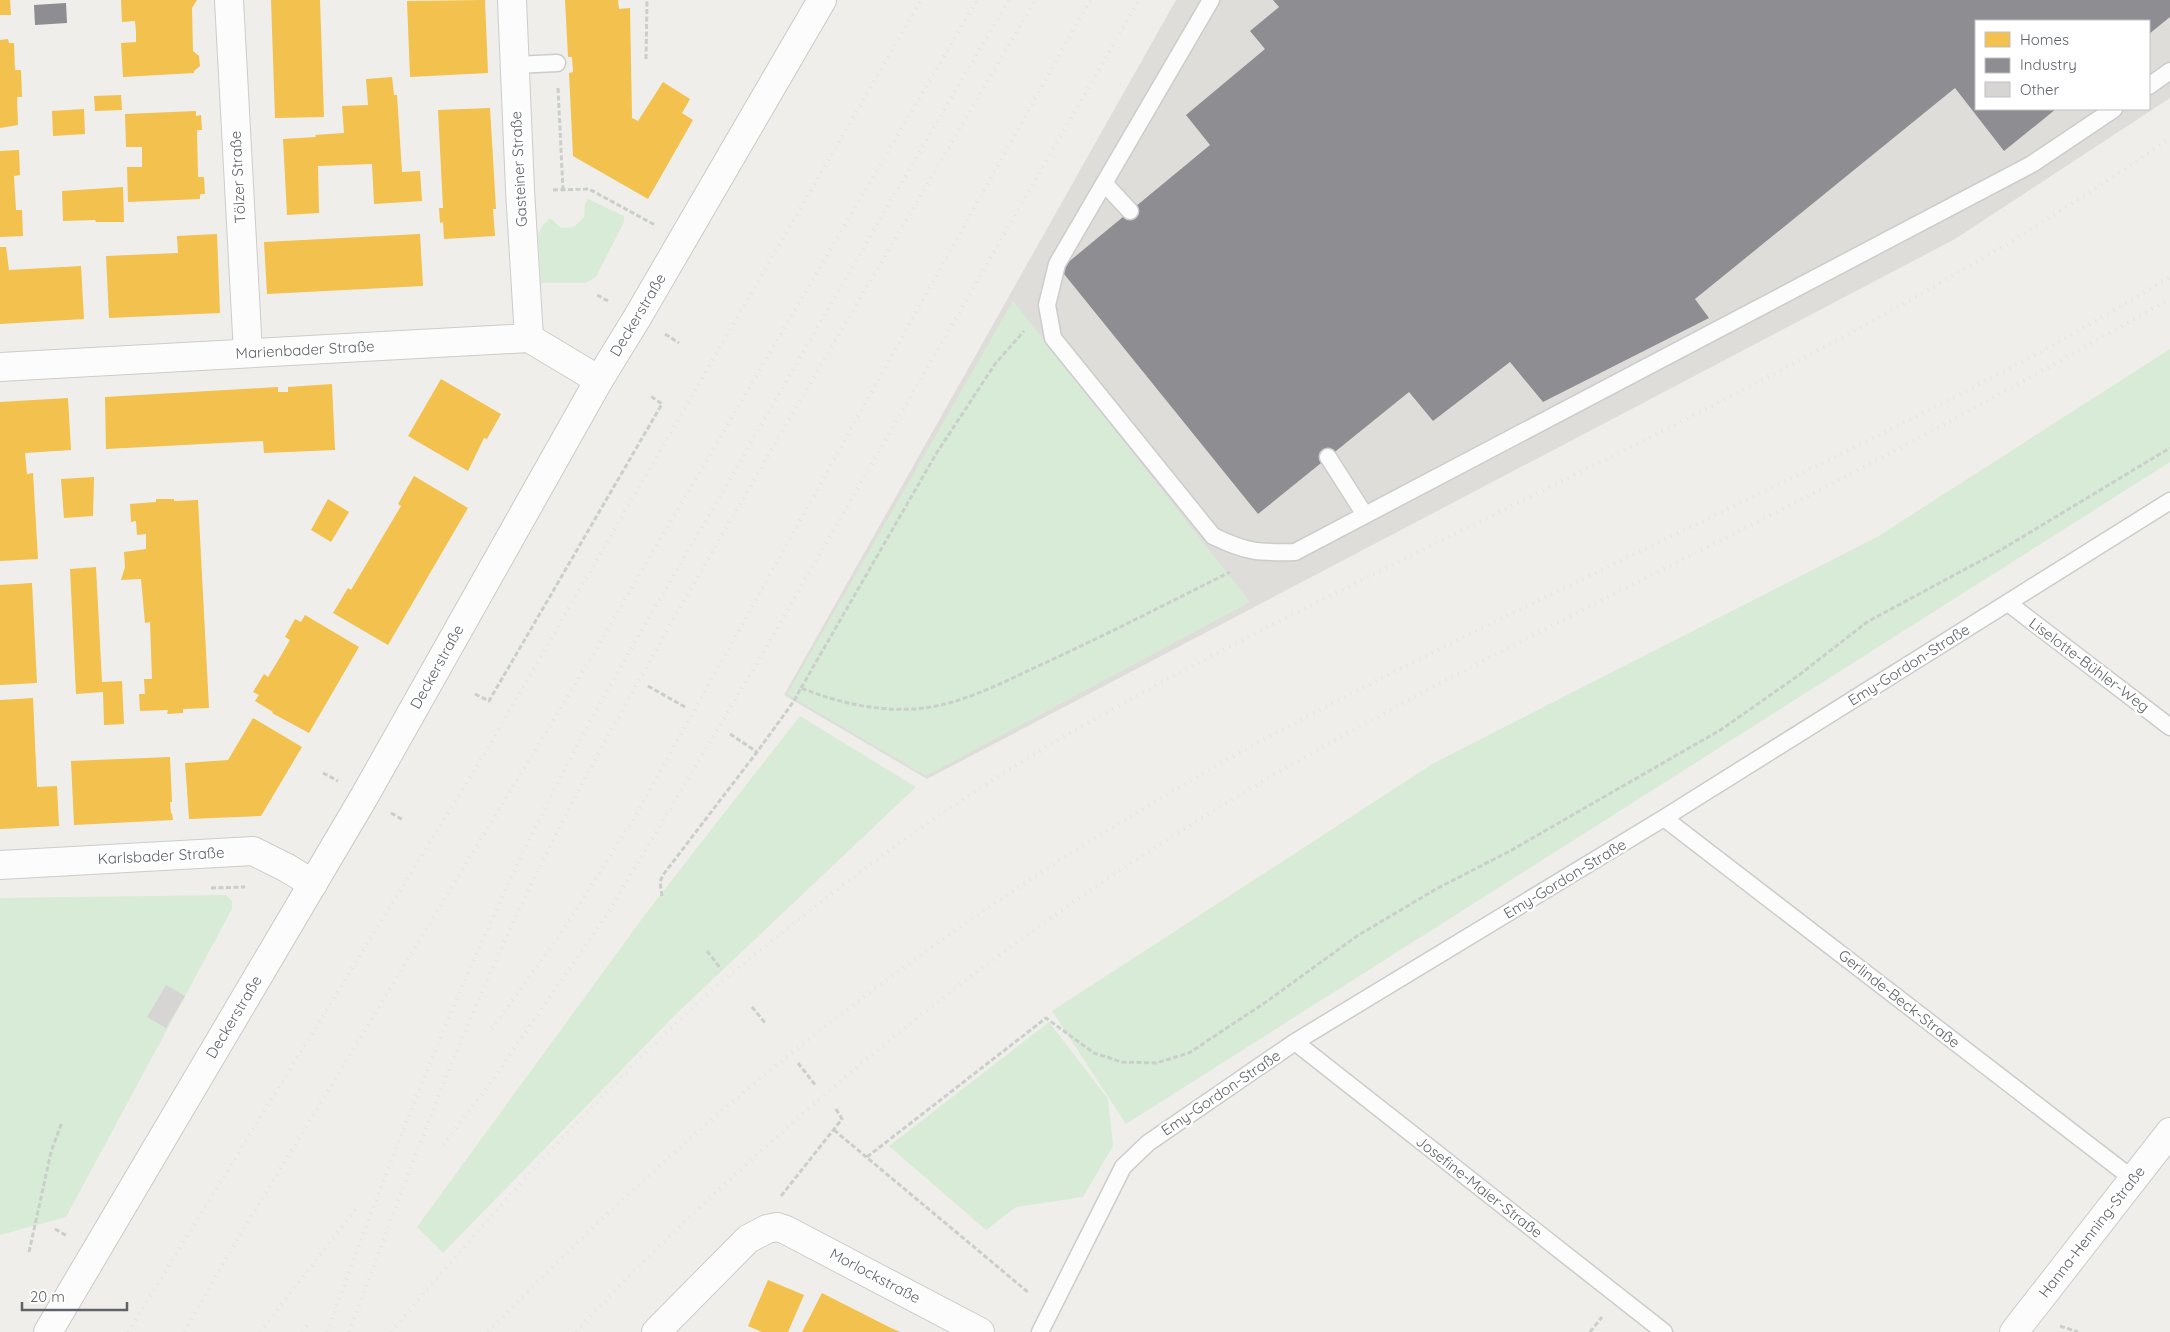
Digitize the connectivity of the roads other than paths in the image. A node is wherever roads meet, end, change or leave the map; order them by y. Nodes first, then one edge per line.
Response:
1 (229, 0) edge
2 (512, 0) edge
3 (822, 0) edge
4 (1211, 0) edge
5 (557, 62) road end
6 (515, 65) junction
7 (2170, 71) edge
8 (2150, 85) edge
9 (2113, 110) edge
10 (1104, 183) junction
11 (1130, 211) dead end
12 (528, 338) junction
13 (248, 353) junction
14 (0, 367) edge
15 (599, 380) junction
16 (1328, 457) dead end
17 (2170, 501) edge
18 (1365, 516) junction
19 (2008, 603) junction
20 (2170, 727) edge
21 (1664, 818) junction
22 (0, 865) edge
23 (313, 884) junction
24 (1295, 1042) junction
25 (2170, 1132) edge
26 (2133, 1179) junction
27 (48, 1332) edge
28 (656, 1332) edge
29 (980, 1332) edge
30 (1040, 1332) edge
31 (1664, 1332) edge
32 (2014, 1332) edge

1 - 13 street, Tölzer Straße
2 - 6 street, Gasteiner Straße
3 - 15 street, Deckerstraße
4 - 10 lane
5 - 6 lane
6 - 12 street, Gasteiner Straße
7 - 8 lane
9 - 18 lane
10 - 11 lane
10 - 18 lane
12 - 13 street, Marienbader Straße
12 - 15 street
13 - 14 street, Marienbader Straße
15 - 23 street, Deckerstraße
16 - 18 lane
17 - 19 lane, Emy-Gordon-Straße
19 - 20 lane, Liselotte-Bühler-Weg
19 - 21 lane, Emy-Gordon-Straße
21 - 24 lane, Emy-Gordon-Straße
21 - 26 lane, Gerlinde-Beck-Straße
22 - 23 street, Karlsbader Straße
23 - 27 street, Deckerstraße
24 - 30 lane, Emy-Gordon-Straße
24 - 31 lane, Josefine-Maier-Straße
25 - 26 street, Hanna-Henning-Straße
26 - 32 street, Hanna-Henning-Straße
28 - 29 street, Morlockstraße

